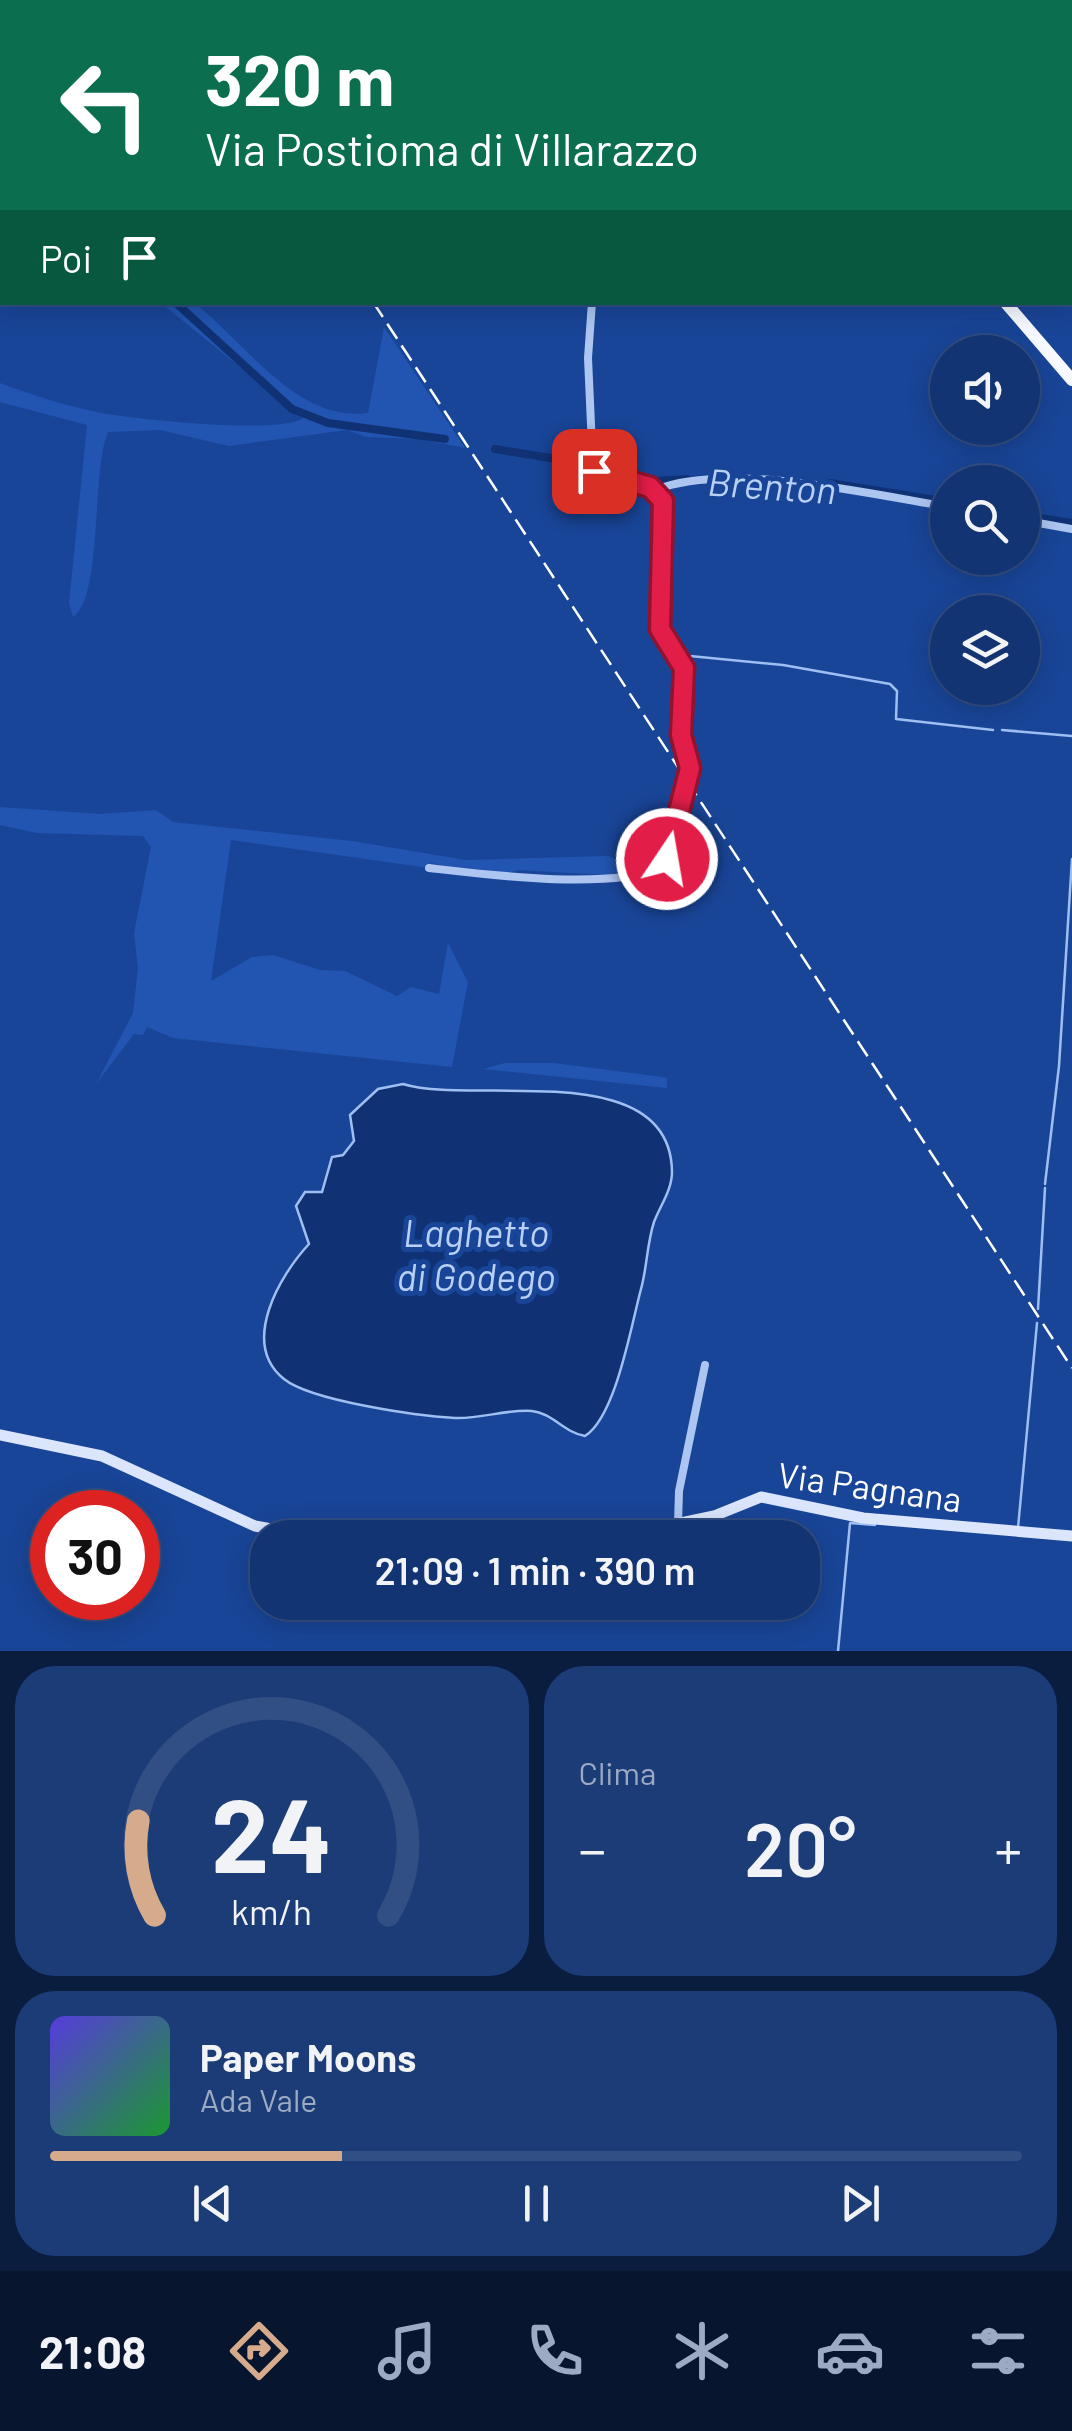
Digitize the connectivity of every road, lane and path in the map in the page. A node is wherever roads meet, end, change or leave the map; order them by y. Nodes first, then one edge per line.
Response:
1 (592, 305) edge
2 (1008, 305) edge
3 (1072, 380) edge
4 (660, 488) junction
5 (930, 504) edge
6 (1040, 524) edge
7 (1072, 530) edge
8 (429, 868) dead end
9 (704, 1364) dead end
10 (0, 1434) edge
11 (678, 1520) edge
12 (696, 1520) edge
13 (250, 1524) edge
14 (1072, 1536) edge

1 - 4 street
2 - 3 main road
4 - 5 street
4 - 8 street
6 - 7 street
9 - 11 street
10 - 13 street
12 - 14 street, Via Pagnana

